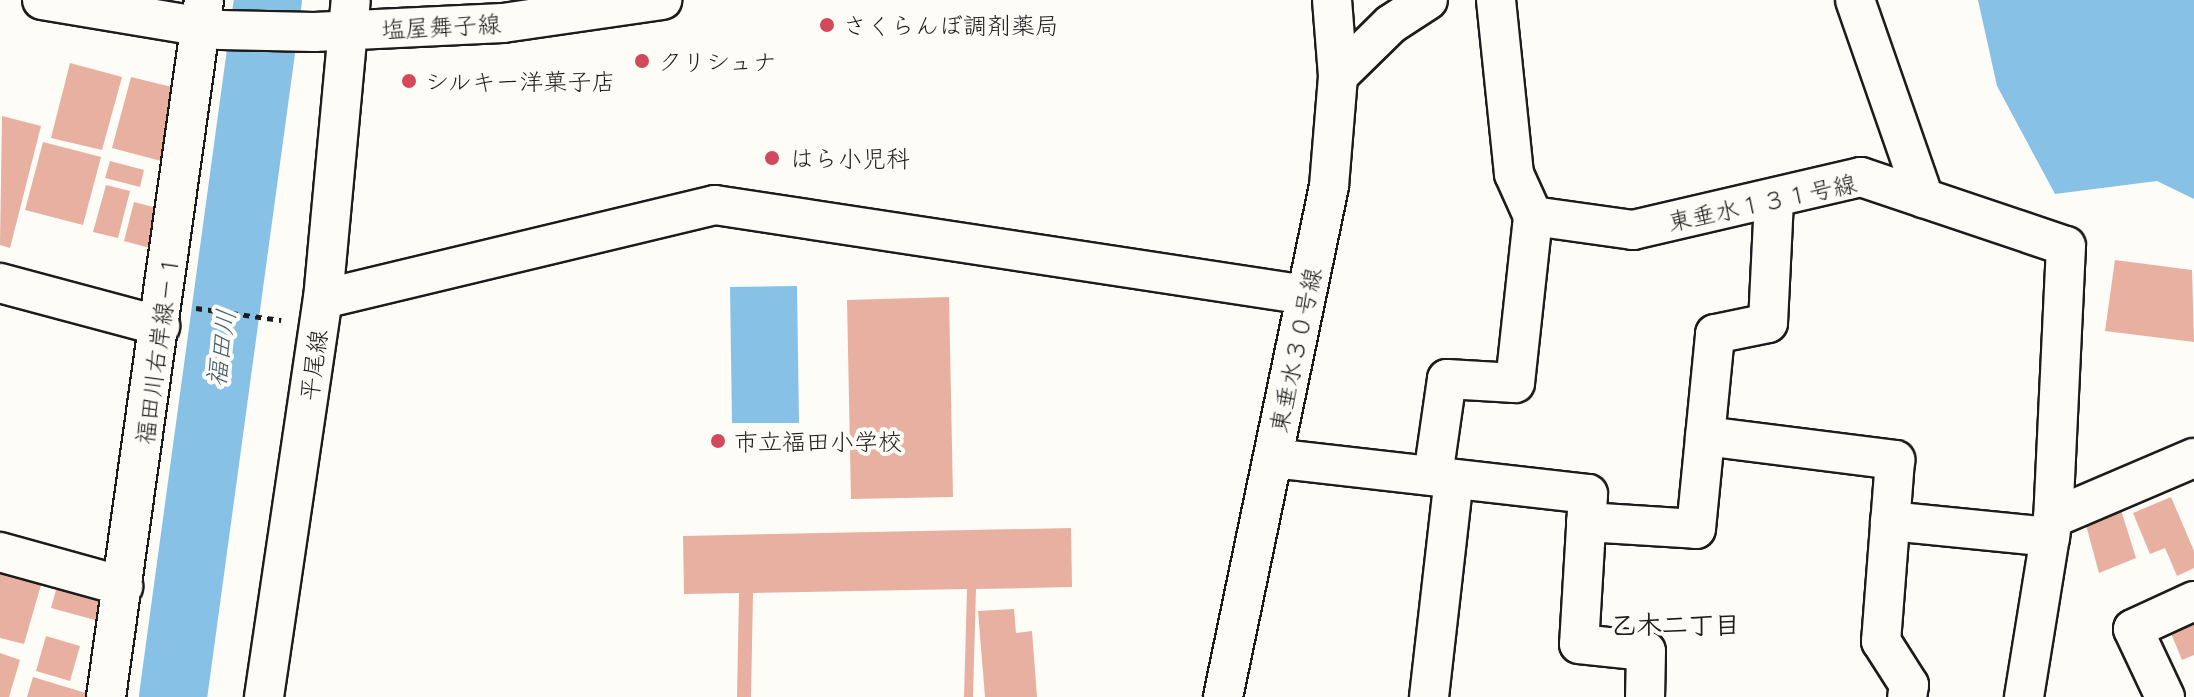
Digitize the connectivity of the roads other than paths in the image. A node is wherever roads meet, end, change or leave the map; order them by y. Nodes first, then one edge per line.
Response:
1 (42, 0) edge
2 (662, 0) edge
3 (1332, 0) edge
4 (1428, 0) edge
5 (1496, 0) edge
6 (1855, 0) edge
7 (210, 19) edge
8 (338, 21) edge
9 (1338, 76) junction
10 (1924, 198) junction
11 (1774, 202) junction
12 (1533, 216) junction
13 (0, 283) edge
14 (1306, 295) junction
15 (323, 299) junction
16 (175, 316) junction
17 (1705, 436) junction
18 (1273, 458) junction
19 (2194, 458) edge
20 (1443, 478) junction
21 (1890, 521) junction
22 (1586, 522) junction
23 (2052, 527) junction
24 (0, 552) edge
25 (123, 586) junction
26 (2194, 601) edge
27 (106, 697) edge
28 (264, 697) edge
29 (1223, 697) edge
30 (1429, 697) edge
31 (1645, 697) edge
32 (1907, 697) edge
33 (2024, 697) edge
34 (2165, 697) edge

1 - 7 street
2 - 8 street, 塩屋舞子線
3 - 9 street, 東垂水３０号線
4 - 9 street
5 - 12 street
6 - 10 street
7 - 8 street, 塩屋舞子線
7 - 16 street, 福田川右岸線－１
8 - 15 street, 平尾線
9 - 14 street, 東垂水３０号線
10 - 11 street, 東垂水１３１号線
10 - 23 street, 東垂水１３１号線
11 - 12 street, 東垂水１３１号線
11 - 17 street
12 - 20 street
13 - 16 street
14 - 15 street
14 - 18 street, 東垂水３０号線
15 - 28 street, 平尾線
16 - 25 street, 福田川右岸線－１
17 - 21 street
17 - 22 street
18 - 20 street
18 - 29 street, 東垂水３０号線
19 - 23 street
20 - 22 street
20 - 30 street
21 - 23 street
21 - 32 street
22 - 31 street
23 - 33 street
24 - 25 street
25 - 27 street, 福田川右岸線－１
26 - 34 street

